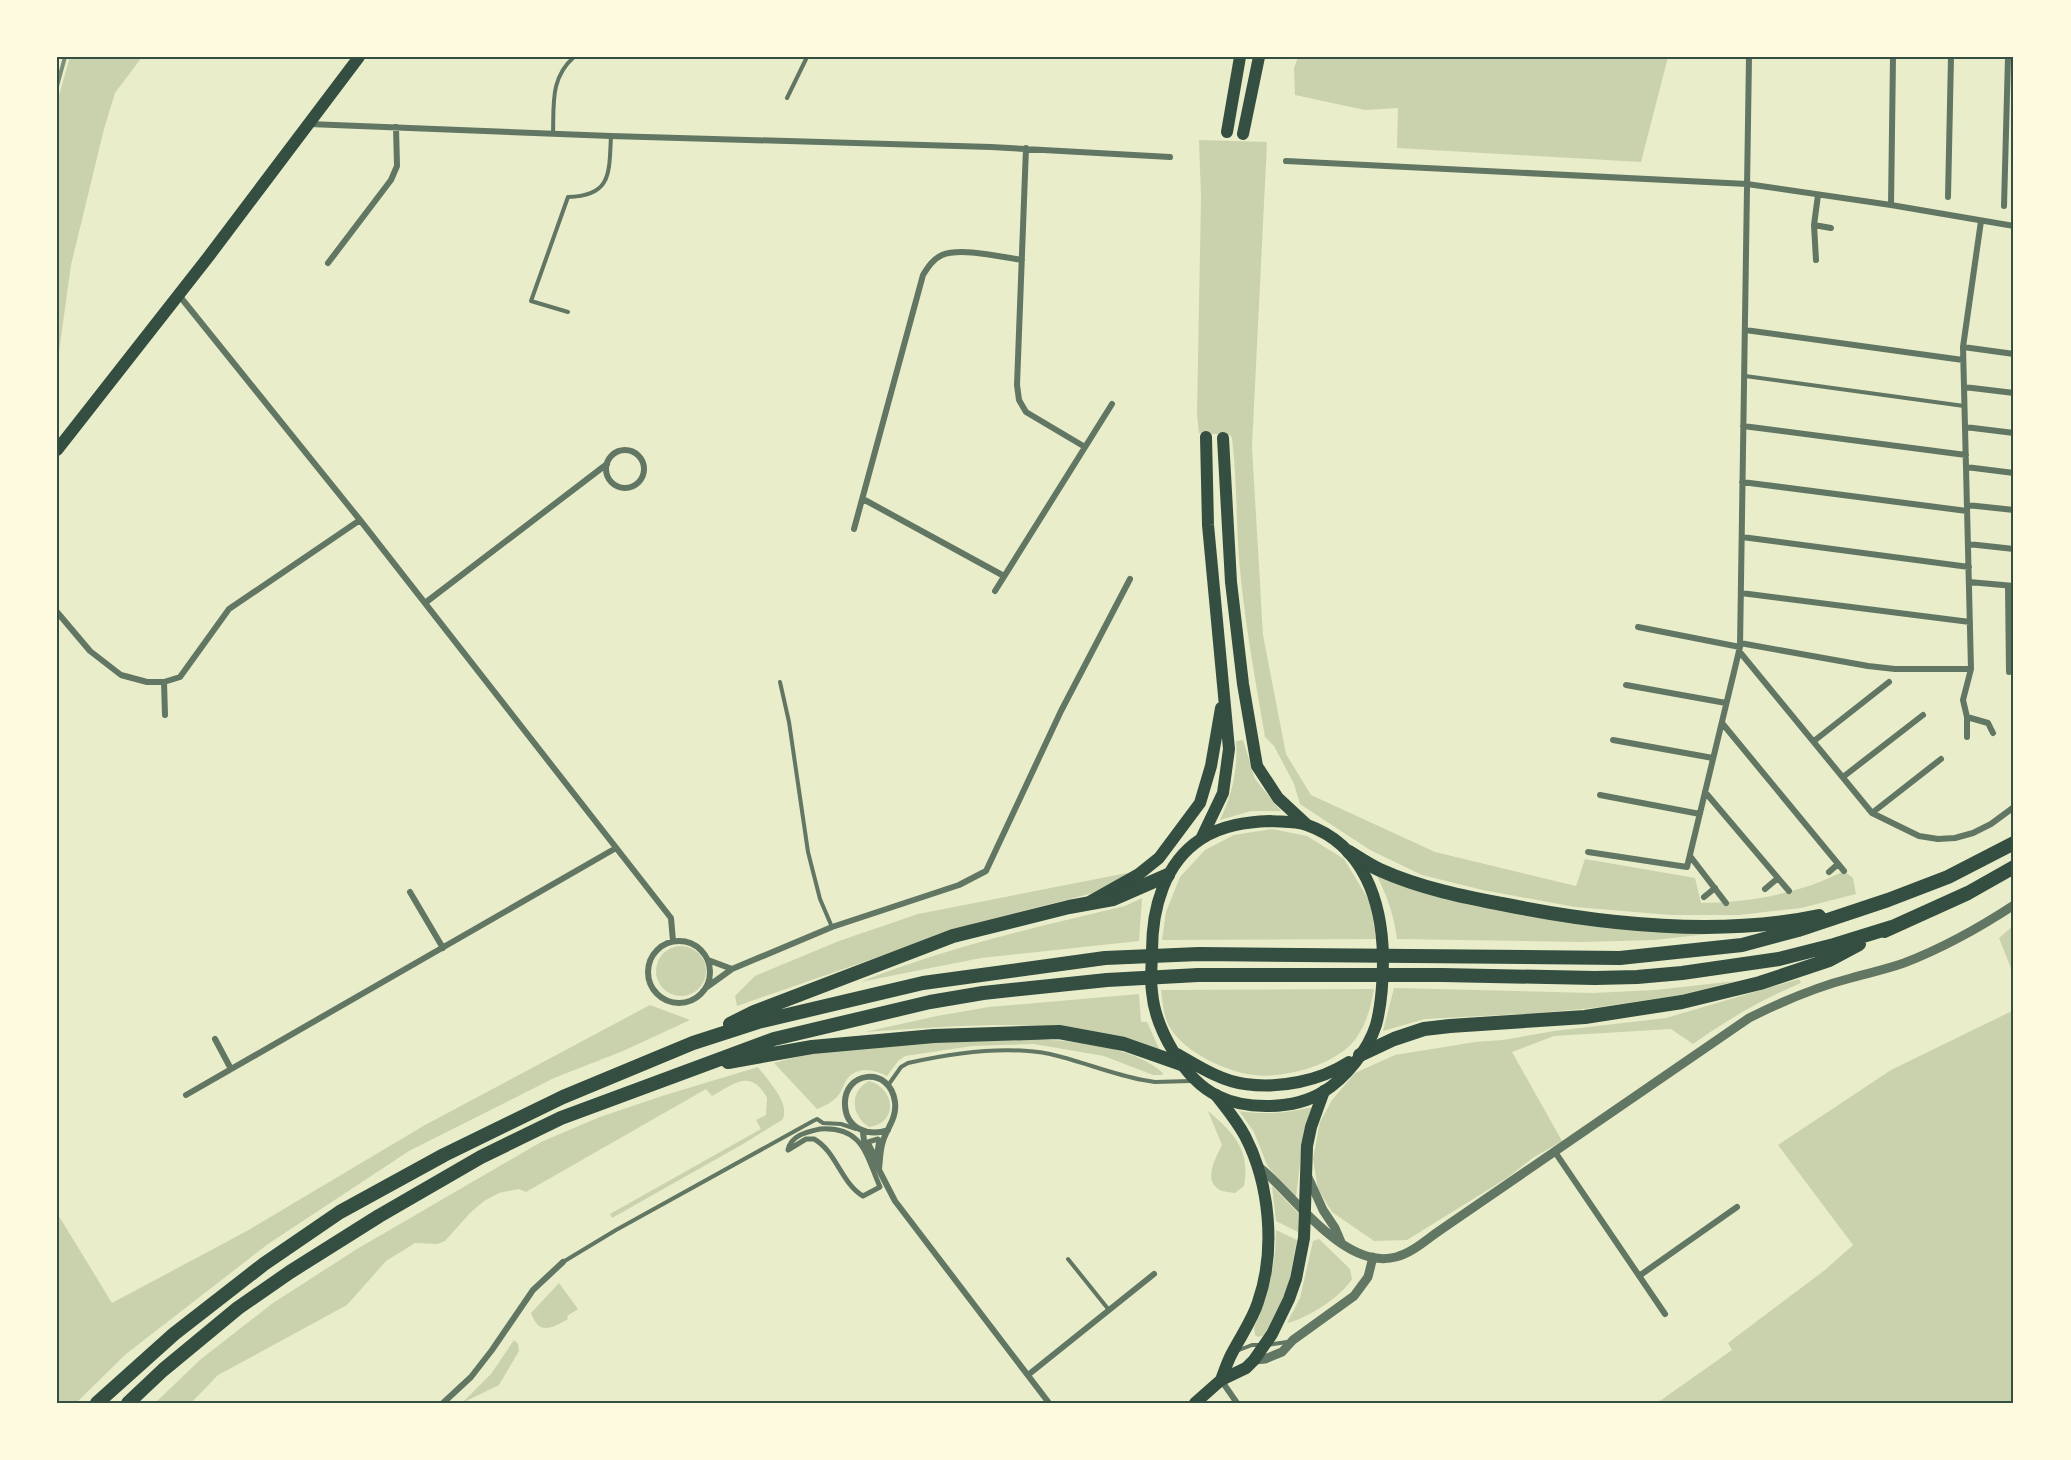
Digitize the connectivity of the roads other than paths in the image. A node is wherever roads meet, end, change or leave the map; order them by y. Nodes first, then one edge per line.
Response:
1 (359, 57) edge
2 (574, 57) edge
3 (807, 57) edge
4 (1240, 57) edge
5 (1259, 57) edge
6 (1749, 57) edge
7 (1893, 57) edge
8 (1951, 57) edge
9 (2008, 57) edge
10 (787, 98) dead end
11 (308, 124) junction
12 (396, 127) junction
13 (1227, 132) dead end
14 (553, 134) junction
15 (1243, 134) dead end
16 (611, 136) junction
17 (1026, 148) junction
18 (1170, 157) dead end
19 (1286, 161) dead end
20 (1747, 184) junction
21 (1818, 195) junction
22 (1948, 197) dead end
23 (1891, 205) junction
24 (2004, 206) dead end
25 (1981, 221) junction
26 (1814, 225) junction
27 (2014, 226) edge
28 (1832, 228) dead end
29 (1022, 260) junction
30 (1816, 260) dead end
31 (328, 263) dead end
32 (178, 293) junction
33 (568, 312) dead end
34 (1745, 330) junction
35 (1963, 347) junction
36 (2014, 354) edge
37 (1963, 360) junction
38 (1744, 376) junction
39 (1964, 387) junction
40 (2014, 393) edge
41 (1112, 404) dead end
42 (1964, 406) junction
43 (1743, 426) junction
44 (1965, 427) junction
45 (2014, 433) edge
46 (1206, 437) dead end
47 (1223, 438) dead end
48 (1085, 447) junction
49 (57, 450) edge
50 (1966, 454) junction
51 (607, 464) junction
52 (1966, 467) junction
53 (2014, 473) edge
54 (1743, 482) junction
55 (863, 499) junction
56 (1967, 508) junction
57 (2014, 510) edge
58 (360, 520) junction
59 (854, 529) dead end
60 (1742, 537) junction
61 (1968, 544) junction
62 (2014, 549) edge
63 (1969, 567) junction
64 (1004, 576) junction
65 (1130, 579) dead end
66 (1969, 582) junction
67 (2011, 586) edge
68 (995, 591) dead end
69 (1741, 593) junction
70 (425, 603) junction
71 (57, 612) edge
72 (1970, 622) junction
73 (1638, 627) dead end
74 (1740, 647) junction
75 (1221, 668) junction
76 (1971, 669) junction
77 (2009, 672) dead end
78 (164, 682) junction
79 (780, 682) dead end
80 (1889, 682) dead end
81 (1626, 685) dead end
82 (1726, 703) junction
83 (165, 715) dead end
84 (1923, 715) dead end
85 (1967, 717) junction
86 (1722, 723) junction
87 (1993, 733) dead end
88 (1967, 737) dead end
89 (1613, 740) dead end
90 (1814, 741) junction
91 (1713, 758) junction
92 (1941, 759) dead end
93 (1843, 777) junction
94 (1705, 792) junction
95 (1600, 795) dead end
96 (2014, 807) edge
97 (1872, 813) junction
98 (1700, 814) junction
99 (1306, 824) junction
100 (1201, 838) junction
101 (2014, 843) edge
102 (616, 848) junction
103 (1349, 852) junction
104 (1588, 852) dead end
105 (1690, 856) junction
106 (1838, 864) junction
107 (2014, 867) edge
108 (1844, 871) dead end
109 (1829, 872) dead end
110 (1168, 875) junction
111 (1778, 878) junction
112 (1715, 888) junction
113 (1765, 889) dead end
114 (410, 891) dead end
115 (1789, 891) dead end
116 (1704, 897) dead end
117 (1888, 900) junction
118 (1726, 903) dead end
119 (1085, 904) junction
120 (2014, 905) edge
121 (832, 927) junction
122 (1892, 927) junction
123 (673, 941) junction
124 (443, 948) junction
125 (708, 960) junction
126 (732, 969) junction
127 (707, 987) junction
128 (756, 1017) junction
129 (214, 1039) dead end
130 (1360, 1055) junction
131 (1178, 1059) junction
132 (700, 1067) junction
133 (231, 1069) junction
134 (1197, 1080) junction
135 (889, 1084) junction
136 (1324, 1091) junction
137 (186, 1095) dead end
138 (1216, 1095) junction
139 (888, 1130) junction
140 (861, 1131) junction
141 (1555, 1152) junction
142 (1257, 1165) junction
143 (879, 1170) junction
144 (1307, 1175) junction
145 (863, 1196) joint
146 (1737, 1208) dead end
147 (1305, 1214) junction
148 (1341, 1243) junction
149 (1373, 1257) junction
150 (1068, 1259) dead end
151 (563, 1262) joint
152 (1154, 1274) dead end
153 (1639, 1276) junction
154 (1110, 1310) junction
155 (1665, 1314) dead end
156 (1293, 1340) junction
157 (1265, 1346) junction
158 (1230, 1355) junction
159 (1254, 1360) junction
160 (1028, 1375) junction
161 (1221, 1380) junction
162 (97, 1403) edge
163 (128, 1403) edge
164 (443, 1403) edge
165 (1049, 1403) edge
166 (1194, 1403) edge
167 (1237, 1403) edge

1 - 11 main road
2 - 14 lane
3 - 10 lane
4 - 13 main road
5 - 15 main road
6 - 20 street
7 - 23 street
8 - 22 street
9 - 24 street
11 - 12 street
11 - 32 main road
12 - 14 street
12 - 31 street
14 - 16 street
16 - 17 street
16 - 33 lane
17 - 18 street
17 - 29 street
19 - 20 street
20 - 21 street
20 - 34 street
21 - 23 street
21 - 26 street
23 - 25 street
25 - 27 street
25 - 35 street
26 - 28 street
26 - 30 street
29 - 48 street
29 - 55 street
32 - 49 main road
32 - 58 street
34 - 37 street
34 - 38 street
35 - 36 street
35 - 37 street
37 - 39 street
38 - 42 lane
38 - 43 street
39 - 40 street
39 - 42 street
41 - 48 street
42 - 44 street
43 - 50 street
43 - 54 street
44 - 45 street
44 - 50 street
46 - 75 main road
47 - 99 main road
48 - 64 street
50 - 52 street
51 - 51 street
51 - 70 street
52 - 53 street
52 - 56 street
54 - 56 street
54 - 60 street
55 - 59 street
55 - 64 street
56 - 57 street
56 - 61 street
58 - 70 street
58 - 78 street
60 - 63 street
60 - 69 street
61 - 62 street
61 - 63 street
63 - 66 street
64 - 68 street
65 - 121 street
66 - 67 street
66 - 72 street
67 - 77 street
69 - 72 street
69 - 74 street
70 - 102 street
71 - 78 street
72 - 76 street
73 - 74 street
74 - 76 street
74 - 82 street
74 - 90 street
75 - 100 main road
75 - 119 main road
76 - 85 street
78 - 83 street
79 - 121 lane
80 - 90 street
81 - 82 street
82 - 86 street
84 - 93 street
85 - 87 street
85 - 88 street
86 - 91 street
86 - 106 street
89 - 91 street
90 - 93 street
91 - 94 street
92 - 97 street
93 - 97 street
94 - 98 street
94 - 111 street
95 - 98 street
96 - 97 street
98 - 105 street
99 - 100 main road
99 - 103 main road
100 - 110 main road
101 - 117 highway
102 - 123 street
102 - 124 street
103 - 117 highway
103 - 130 main road
104 - 105 street
105 - 112 street
106 - 108 street
106 - 109 street
107 - 122 highway
110 - 119 highway
110 - 131 main road
111 - 113 street
111 - 115 street
112 - 116 street
112 - 118 street
114 - 124 street
117 - 128 highway
119 - 128 highway
120 - 141 street
121 - 126 street
122 - 130 highway
122 - 132 highway
123 - 125 street
123 - 127 street
124 - 133 street
125 - 126 street
125 - 127 street
126 - 127 street
128 - 162 highway
129 - 133 street
130 - 131 main road
130 - 136 main road
131 - 132 highway
131 - 134 main road
132 - 163 highway
133 - 137 street
134 - 135 lane
134 - 138 main road
135 - 139 street
135 - 140 street
136 - 138 main road
136 - 144 main road
138 - 142 main road
139 - 140 street
139 - 143 street
140 - 143 street
140 - 151 lane
141 - 149 street
141 - 153 street
142 - 147 street
142 - 158 main road
143 - 160 street
144 - 147 main road
144 - 148 street
145 - 145 street
146 - 153 street
147 - 148 street
147 - 157 main road
148 - 149 street
149 - 156 street
150 - 154 lane
151 - 164 street
152 - 154 street
153 - 155 street
154 - 160 street
156 - 157 lane
156 - 159 street
157 - 158 lane
157 - 159 main road
158 - 161 main road
159 - 161 main road
160 - 165 street
161 - 166 main road
161 - 167 street

